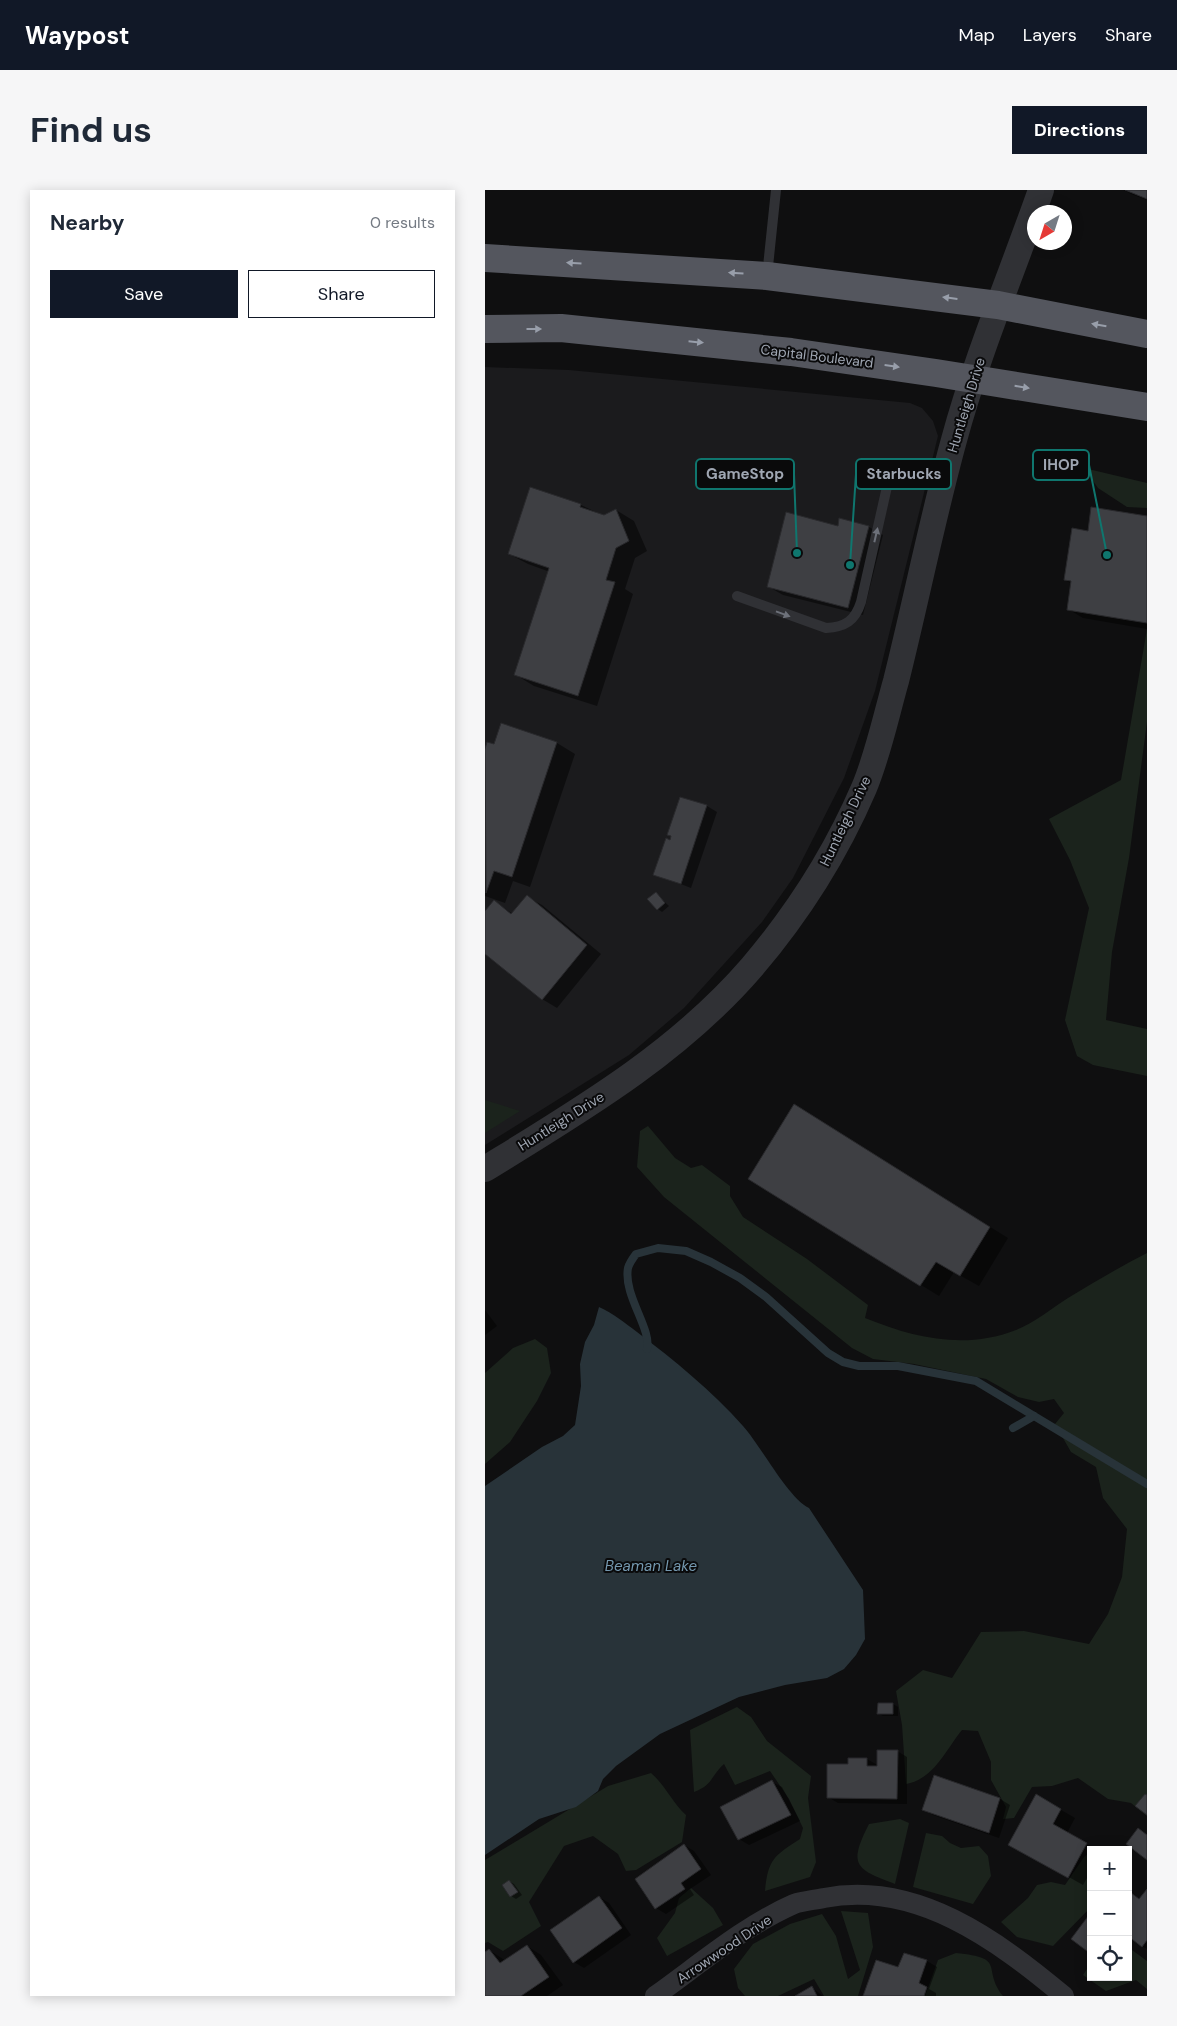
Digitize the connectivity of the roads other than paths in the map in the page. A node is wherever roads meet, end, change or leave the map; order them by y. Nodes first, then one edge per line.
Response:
1 (776, 190) edge
2 (1041, 190) edge
3 (485, 258) edge
4 (767, 276) junction
5 (998, 304) junction
6 (485, 329) edge
7 (1147, 334) edge
8 (974, 379) junction
9 (1147, 407) edge
10 (889, 478) dead end
11 (737, 596) dead end
12 (485, 1168) edge
13 (655, 1996) edge
14 (1064, 1996) edge

1 - 4 lane
2 - 5 street, Huntleigh Drive
4 -> 3 highway
5 -> 4 highway
7 -> 5 highway
5 - 8 street, Huntleigh Drive
6 -> 8 highway, Capital Boulevard
8 -> 9 highway, Capital Boulevard
8 - 12 street, Huntleigh Drive
11 -> 10 lane
13 - 14 street, Arrowwood Drive

